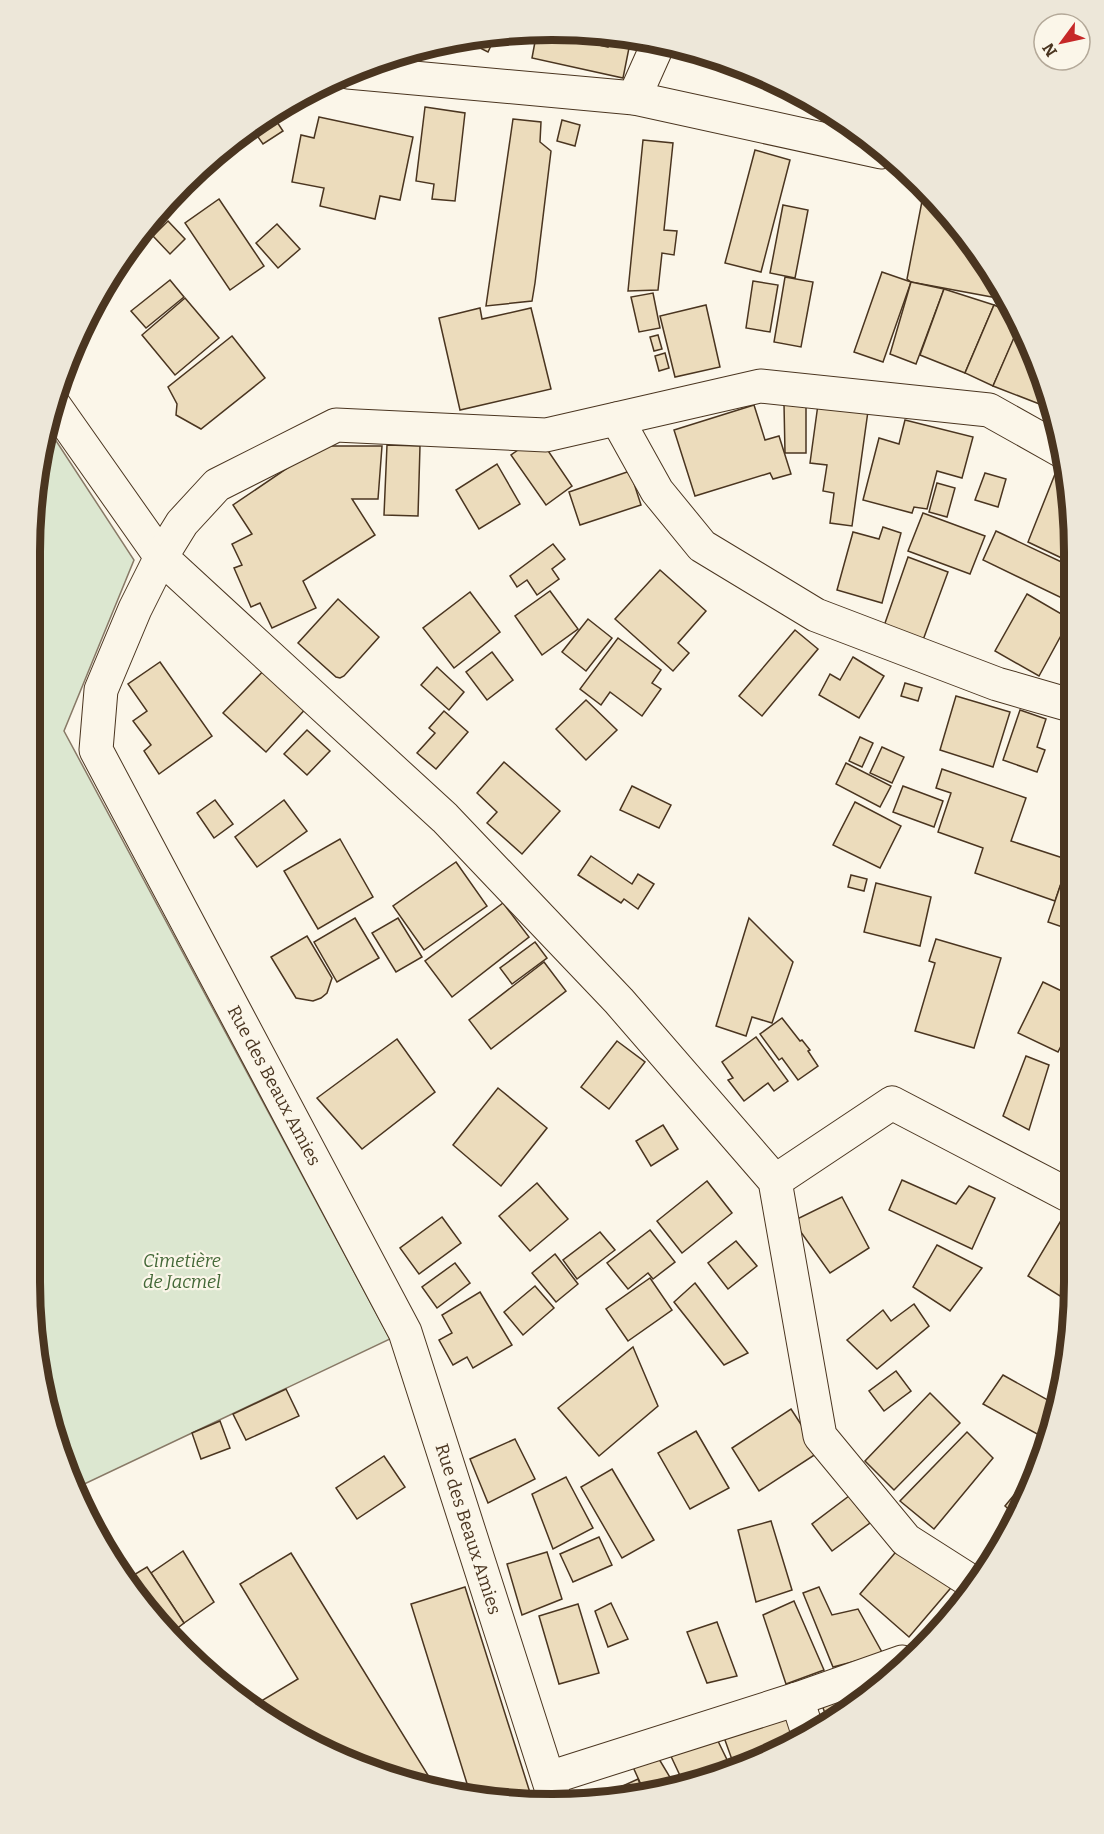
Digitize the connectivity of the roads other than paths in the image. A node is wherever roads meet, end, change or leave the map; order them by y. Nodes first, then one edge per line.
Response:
1 (655, 51) edge
2 (370, 74) edge
3 (634, 98) junction
4 (867, 149) edge
5 (60, 414) edge
6 (617, 418) junction
7 (1052, 446) edge
8 (161, 557) junction
9 (1064, 703) edge
10 (775, 1181) junction
11 (1064, 1193) edge
12 (968, 1579) edge
13 (890, 1666) edge
14 (797, 1699) junction
15 (806, 1726) edge
16 (553, 1790) edge

1 - 3 street
2 - 3 street
3 - 4 street
5 - 8 street
6 - 7 street, Rue des Beaux Amies
6 - 8 street, Rue des Beaux Amies
6 - 9 street
8 - 10 street
8 - 16 street, Rue des Beaux Amies
10 - 11 street
10 - 12 street
13 - 14 street
14 - 15 street
14 - 16 street

